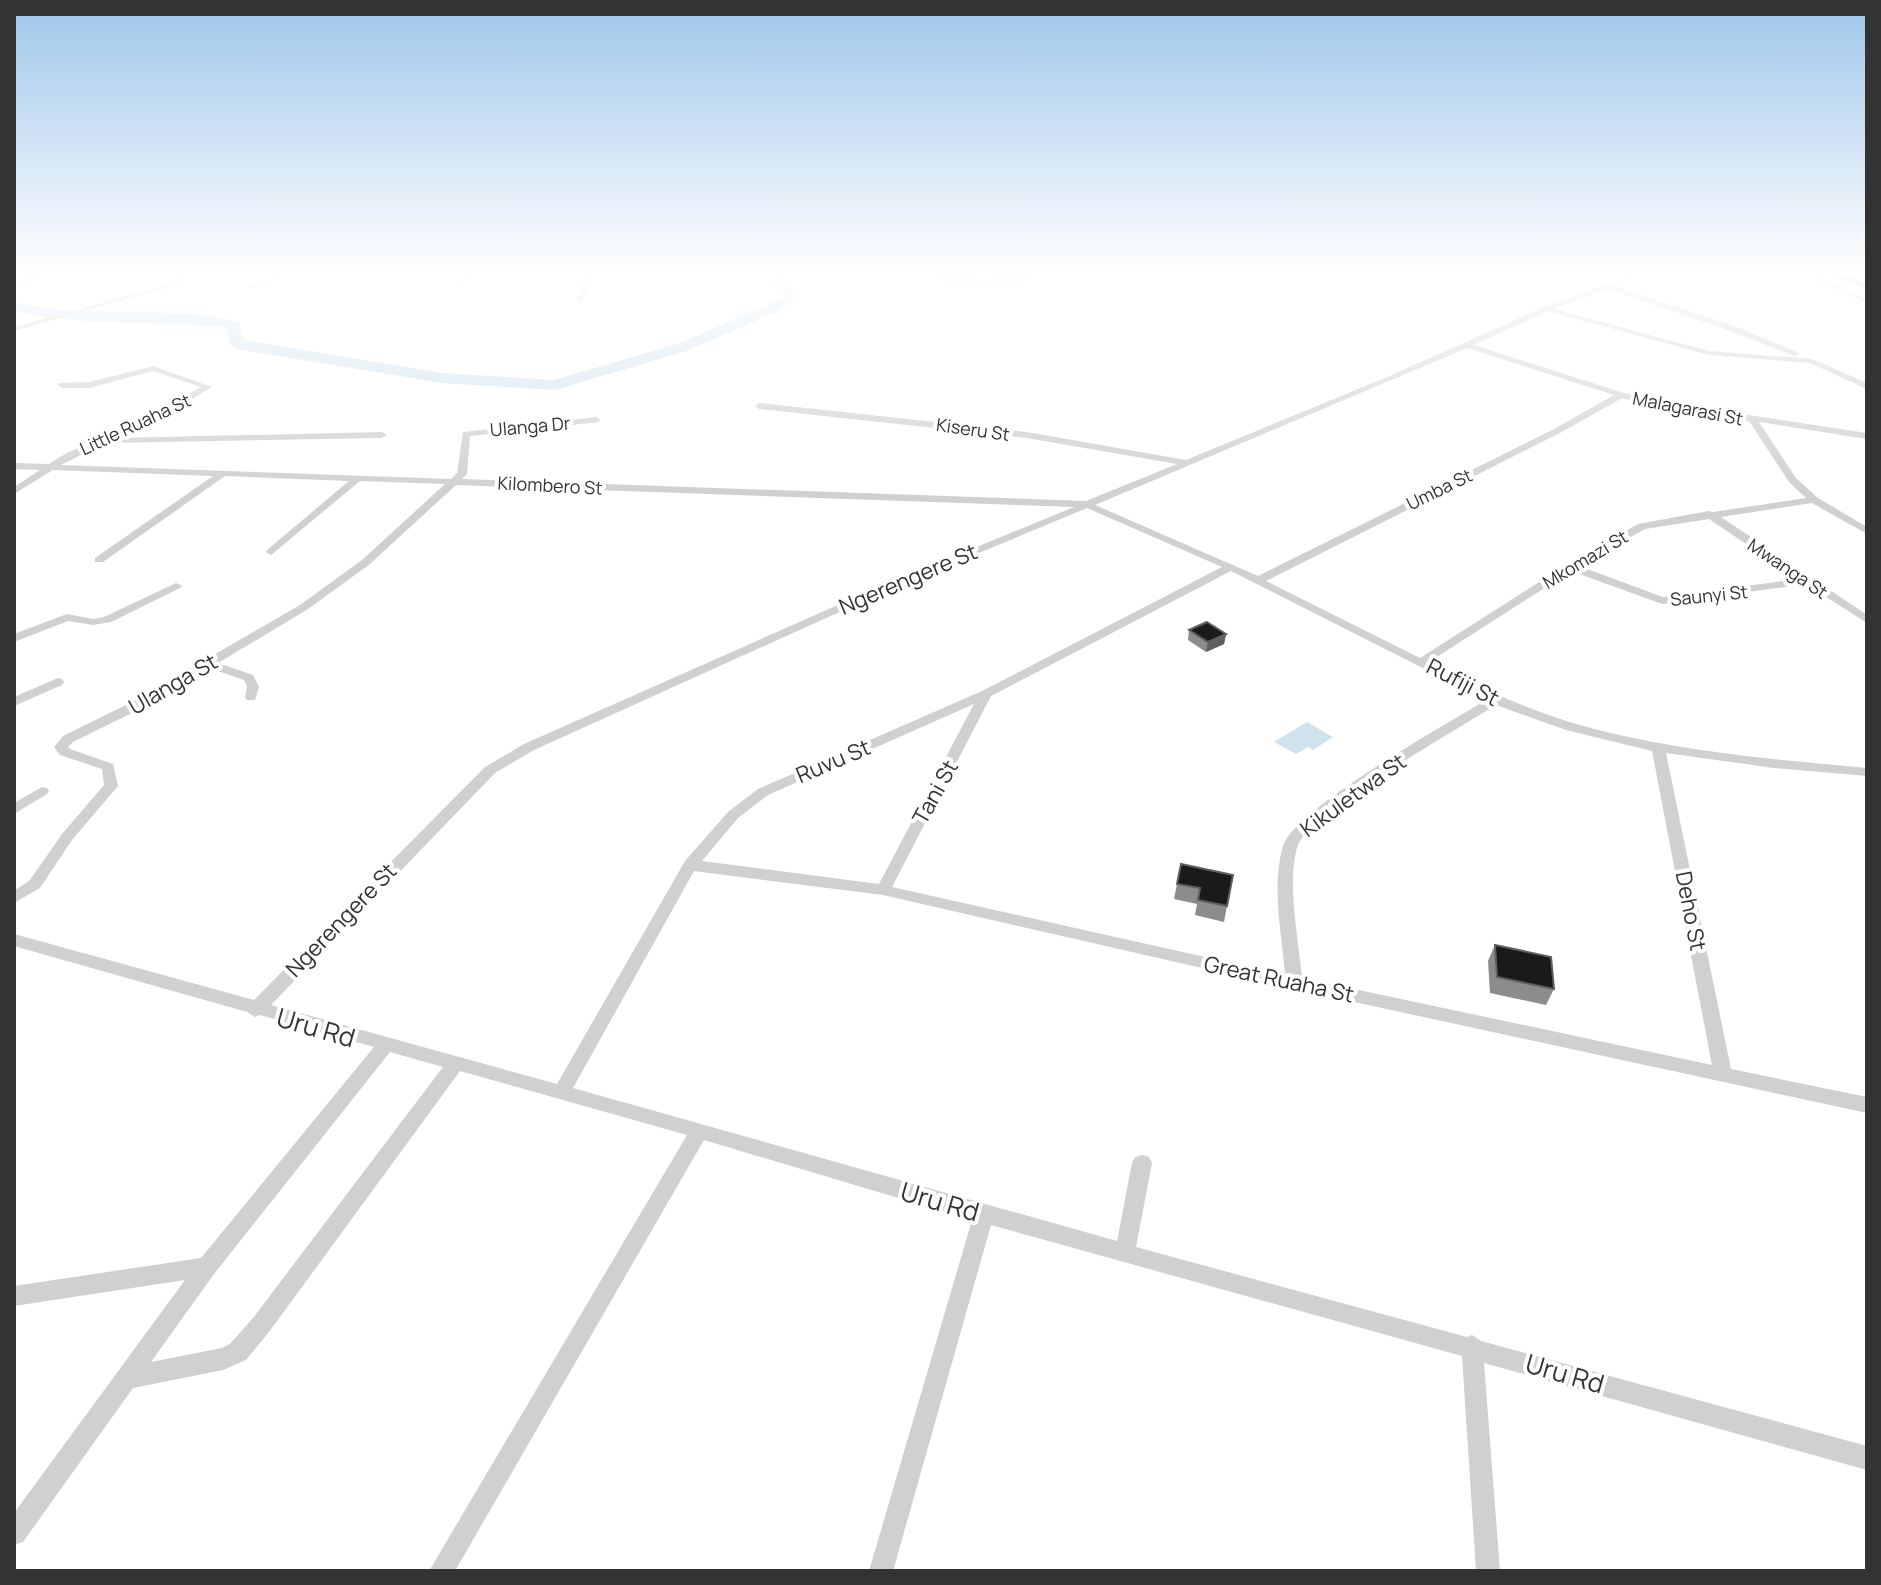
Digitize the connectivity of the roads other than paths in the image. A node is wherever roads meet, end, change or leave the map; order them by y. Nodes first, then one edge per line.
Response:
1 (1462, 347) edge
2 (1473, 347) edge
3 (1685, 347) edge
4 (1778, 347) edge
5 (1812, 361) junction
6 (62, 385) dead end
7 (1867, 386) edge
8 (1621, 395) junction
9 (759, 406) dead end
10 (596, 420) dead end
11 (1753, 420) junction
12 (382, 435) dead end
13 (1867, 436) edge
14 (97, 441) junction
15 (1185, 463) junction
16 (14, 466) edge
17 (47, 467) junction
18 (224, 473) junction
19 (359, 477) junction
20 (455, 480) junction
21 (14, 491) edge
22 (1814, 500) junction
23 (1085, 504) junction
24 (1709, 514) junction
25 (1867, 531) edge
26 (271, 552) dead end
27 (99, 560) dead end
28 (1231, 567) junction
29 (1570, 567) junction
30 (1257, 581) junction
31 (1806, 581) junction
32 (176, 586) dead end
33 (1867, 620) edge
34 (14, 638) edge
35 (1423, 661) junction
36 (209, 664) junction
37 (58, 682) dead end
38 (986, 694) junction
39 (251, 697) dead end
40 (1495, 700) junction
41 (14, 702) edge
42 (1658, 748) junction
43 (1867, 772) edge
44 (42, 791) dead end
45 (14, 809) edge
46 (690, 865) junction
47 (883, 890) junction
48 (14, 898) edge
49 (14, 940) edge
50 (1294, 983) junction
51 (255, 1010) junction
52 (385, 1046) junction
53 (455, 1064) junction
54 (1723, 1075) junction
55 (561, 1093) junction
56 (1867, 1105) edge
57 (700, 1131) junction
58 (1142, 1163) dead end
59 (984, 1214) junction
60 (1125, 1253) junction
61 (207, 1267) junction
62 (14, 1296) edge
63 (1472, 1346) junction
64 (127, 1378) junction
65 (1867, 1458) edge
66 (14, 1533) edge
67 (441, 1571) edge
68 (881, 1571) edge
69 (1488, 1571) edge

1 - 15 street, Ngerengere St
2 - 8 street, Malagarasi St
3 - 5 street
4 - 5 street
5 - 7 street
6 - 14 street, Little Ruaha St
8 - 11 street, Malagarasi St
8 - 30 street, Umba St
9 - 15 street, Kiseru St
10 - 20 street, Ulanga Dr
11 - 13 street, Malagarasi St
11 - 22 street
12 - 14 street
14 - 17 street, Little Ruaha St
15 - 23 street, Ngerengere St
16 - 17 street, Kilombero St
17 - 18 street, Kilombero St
17 - 21 street, Little Ruaha St
18 - 19 street, Kilombero St
18 - 27 street
19 - 20 street, Kilombero St
19 - 26 street
20 - 23 street, Kilombero St
20 - 36 street, Ulanga St
22 - 24 street, Mkomazi St
22 - 25 street
23 - 28 street, Rufiji St
23 - 51 street, Ngerengere St
24 - 29 street, Mkomazi St
24 - 31 street, Mwanga St
28 - 30 street, Rufiji St
28 - 38 street, Ruvu St
29 - 31 street, Saunyi St
29 - 35 street, Mkomazi St
30 - 35 street, Rufiji St
31 - 33 street, Mwanga St
32 - 34 street
35 - 40 street, Rufiji St
36 - 39 street
36 - 48 street, Ulanga St
37 - 41 street
38 - 46 street, Ruvu St
38 - 47 street, Tani St
40 - 42 street, Rufiji St
40 - 50 street, Kikuletwa St
42 - 43 street, Rufiji St
42 - 54 street, Deho St
44 - 45 street
46 - 47 street, Great Ruaha St
46 - 55 street, Ruvu St
47 - 50 street, Great Ruaha St
49 - 51 street, Uru Rd
50 - 54 street, Great Ruaha St
51 - 52 street, Uru Rd
52 - 53 street, Uru Rd
52 - 61 street
53 - 55 street, Uru Rd
53 - 64 street
54 - 56 street, Great Ruaha St
55 - 57 street, Uru Rd
57 - 59 street, Uru Rd
57 - 67 street
58 - 60 street
59 - 60 street, Uru Rd
59 - 68 street
60 - 63 street, Uru Rd
61 - 62 street
61 - 64 street
63 - 65 street, Uru Rd
63 - 69 street
64 - 66 street

